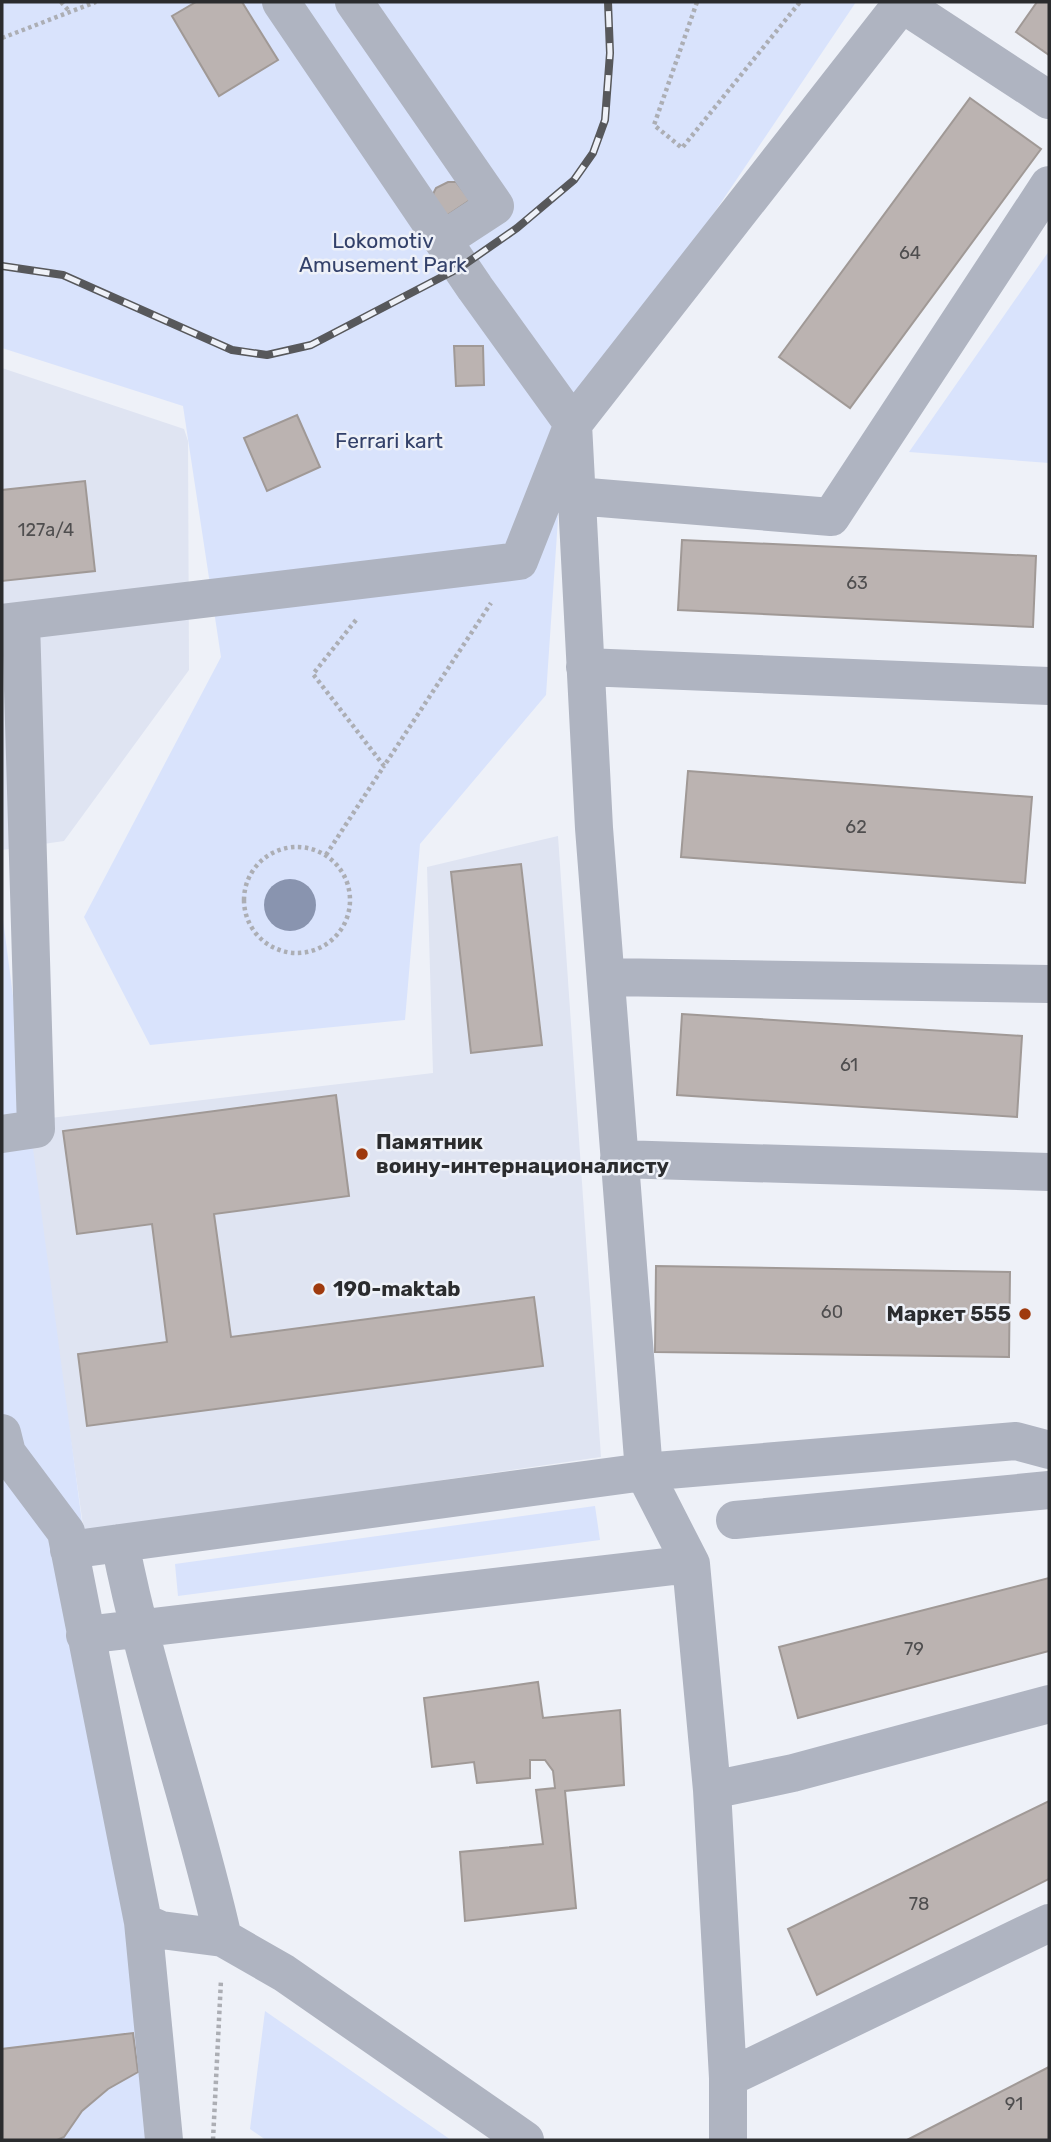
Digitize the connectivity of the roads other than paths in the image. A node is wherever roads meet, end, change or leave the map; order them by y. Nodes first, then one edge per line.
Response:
1 (281, 2) edge
2 (354, 2) edge
3 (902, 3) edge
4 (1049, 100) edge
5 (1049, 185) edge
6 (443, 240) junction
7 (573, 424) junction
8 (576, 496) junction
9 (11, 622) edge
10 (585, 667) junction
11 (1049, 686) edge
12 (607, 977) junction
13 (1049, 984) edge
14 (2, 1134) edge
15 (619, 1158) junction
16 (1049, 1172) edge
17 (2, 1433) edge
18 (1049, 1450) edge
19 (644, 1472) junction
20 (1049, 1490) edge
21 (735, 1520) dead end
22 (120, 1543) junction
23 (69, 1550) junction
24 (691, 1564) junction
25 (136, 1628) junction
26 (85, 1635) junction
27 (1049, 1704) edge
28 (712, 1790) junction
29 (143, 1922) junction
30 (1049, 1923) edge
31 (223, 1938) junction
32 (728, 2078) junction
33 (164, 2140) edge
34 (525, 2140) edge
35 (728, 2140) edge

1 - 6 street
2 - 6 street
3 - 4 street
3 - 7 street
5 - 8 street
6 - 7 street
7 - 8 street
7 - 9 street
8 - 10 street
9 - 14 street
10 - 11 street
10 - 12 street
12 - 13 street
12 - 15 street
15 - 16 street
15 - 19 street
17 - 23 street
18 - 19 street
19 - 22 street
19 - 24 street
20 - 21 street
22 - 23 street
22 - 25 street
23 - 26 street
24 - 25 street
24 - 28 street
25 - 26 street
25 - 31 street
26 - 29 street
27 - 28 street
28 - 32 street
29 - 31 street
29 - 33 street
30 - 32 street
31 - 34 street
32 - 35 street

